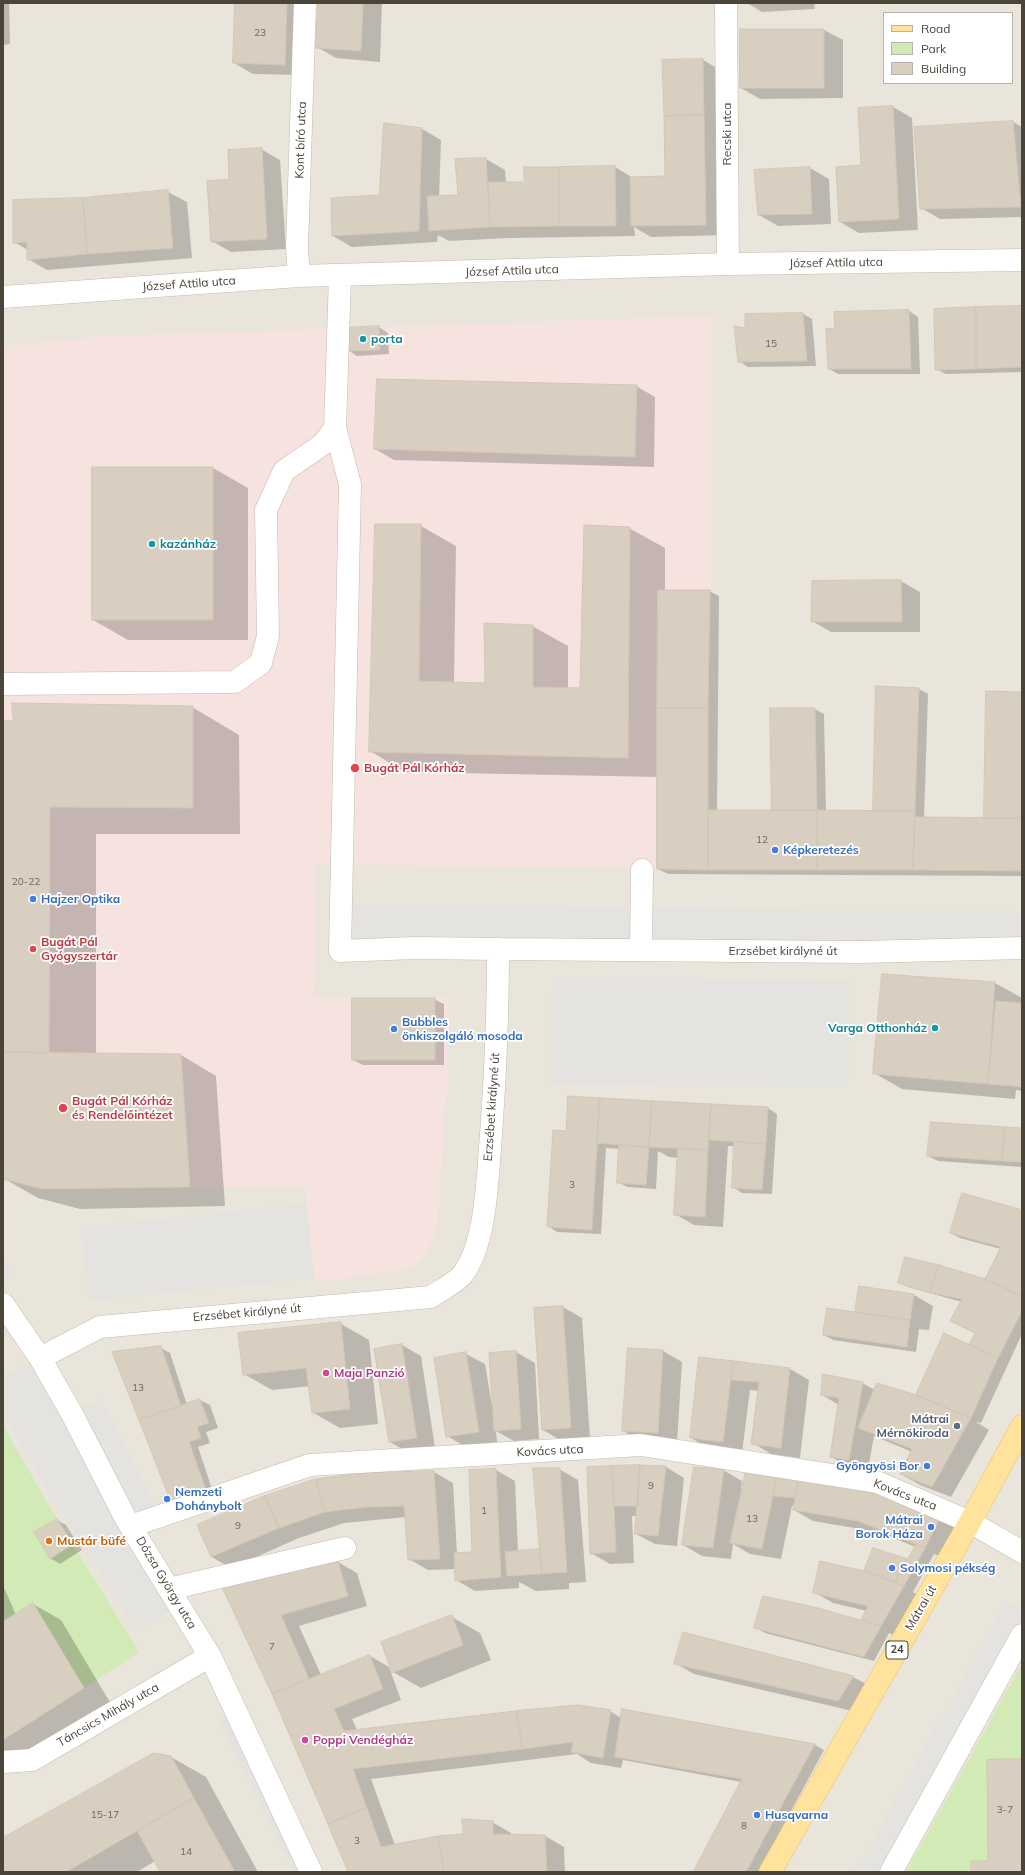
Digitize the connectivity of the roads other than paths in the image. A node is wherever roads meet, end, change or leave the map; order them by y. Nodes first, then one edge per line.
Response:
1 (305, 3) edge
2 (726, 3) edge
3 (1022, 260) edge
4 (728, 264) junction
5 (299, 276) junction
6 (340, 276) junction
7 (3, 298) edge
8 (335, 428) junction
9 (3, 684) edge
10 (642, 870) dead end
11 (1022, 948) edge
12 (498, 949) junction
13 (641, 950) junction
14 (3, 1304) edge
15 (40, 1358) junction
16 (1022, 1426) edge
17 (970, 1522) junction
18 (131, 1526) junction
19 (345, 1548) dead end
20 (1022, 1552) edge
21 (169, 1589) junction
22 (1022, 1635) edge
23 (210, 1656) junction
24 (3, 1762) edge
25 (311, 1872) edge
26 (770, 1872) edge
27 (891, 1872) edge

1 - 5 street, Kont bíró utca
2 - 4 street, Recski utca
3 - 4 street, József Attila utca
4 - 6 street, József Attila utca
5 - 6 street, József Attila utca
5 - 7 street, József Attila utca
6 - 8 street
8 - 9 street
8 - 12 street
10 - 13 street
11 - 13 street, Erzsébet királyné út
12 - 13 street, Erzsébet királyné út
12 - 15 street, Erzsébet királyné út
14 - 15 street, Dózsa György utca
15 - 18 street, Dózsa György utca
16 - 17 main road, Mátrai út / 24
17 - 18 street, Kovács utca
17 - 20 street, Kovács utca
17 - 26 main road, Mátrai út / 24
18 - 21 street, Dózsa György utca
19 - 21 street
21 - 23 street, Dózsa György utca
22 - 27 street
23 - 24 street, Táncsics Mihály utca
23 - 25 street, Dózsa György utca

